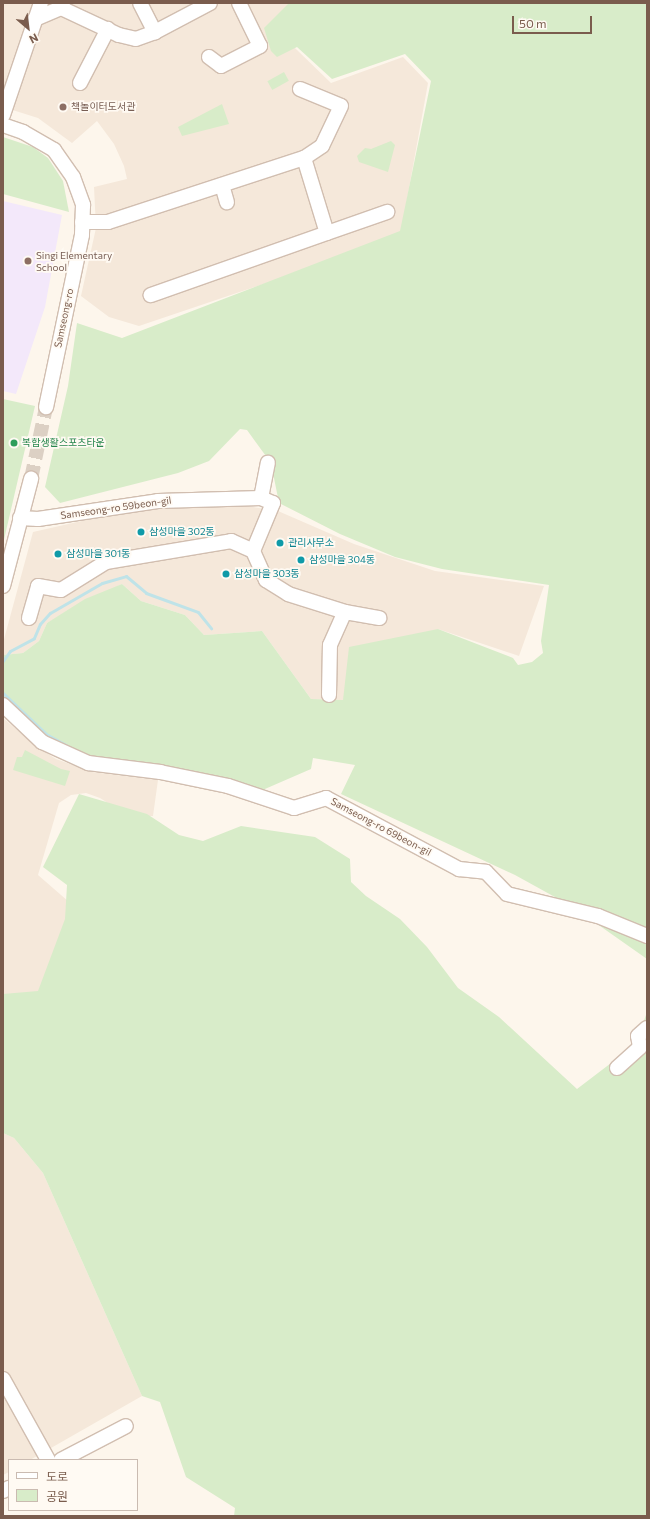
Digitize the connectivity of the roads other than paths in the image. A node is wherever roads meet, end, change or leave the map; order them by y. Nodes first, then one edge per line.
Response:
1 (41, 3) edge
2 (140, 3) edge
3 (210, 3) edge
4 (239, 3) edge
5 (62, 6) edge
6 (35, 19) junction
7 (108, 29) junction
8 (155, 32) junction
9 (209, 57) dead end
10 (80, 83) dead end
11 (300, 89) dead end
12 (3, 115) edge
13 (3, 125) edge
14 (304, 158) junction
15 (222, 185) junction
16 (228, 202) dead end
17 (387, 212) dead end
18 (82, 222) junction
19 (326, 233) junction
20 (151, 295) dead end
21 (46, 407) tunnel mouth
22 (268, 463) dead end
23 (31, 479) tunnel mouth
24 (267, 501) junction
25 (20, 518) junction
26 (254, 551) junction
27 (3, 586) edge
28 (345, 612) junction
29 (29, 618) dead end
30 (379, 618) dead end
31 (329, 695) dead end
32 (3, 705) edge
33 (647, 936) edge
34 (647, 1028) edge
35 (617, 1068) dead end
36 (3, 1379) edge
37 (126, 1426) dead end
38 (47, 1459) edge
39 (64, 1459) edge

1 - 6 street
2 - 8 street
3 - 8 street
4 - 9 street
5 - 6 street
5 - 7 street
6 - 12 street
7 - 8 street
7 - 10 street
11 - 14 street
13 - 18 street, Samseong-ro
14 - 15 street
14 - 19 street
15 - 16 street
15 - 18 street
17 - 19 street
18 - 21 street, Samseong-ro
19 - 20 street
22 - 24 street
23 - 25 street
24 - 25 street, Samseong-ro 59beon-gil
24 - 26 street
25 - 27 street
26 - 28 street
26 - 29 street
28 - 30 street
28 - 31 street
32 - 33 street, Samseong-ro 69beon-gil
34 - 35 street
36 - 38 street
37 - 39 street

